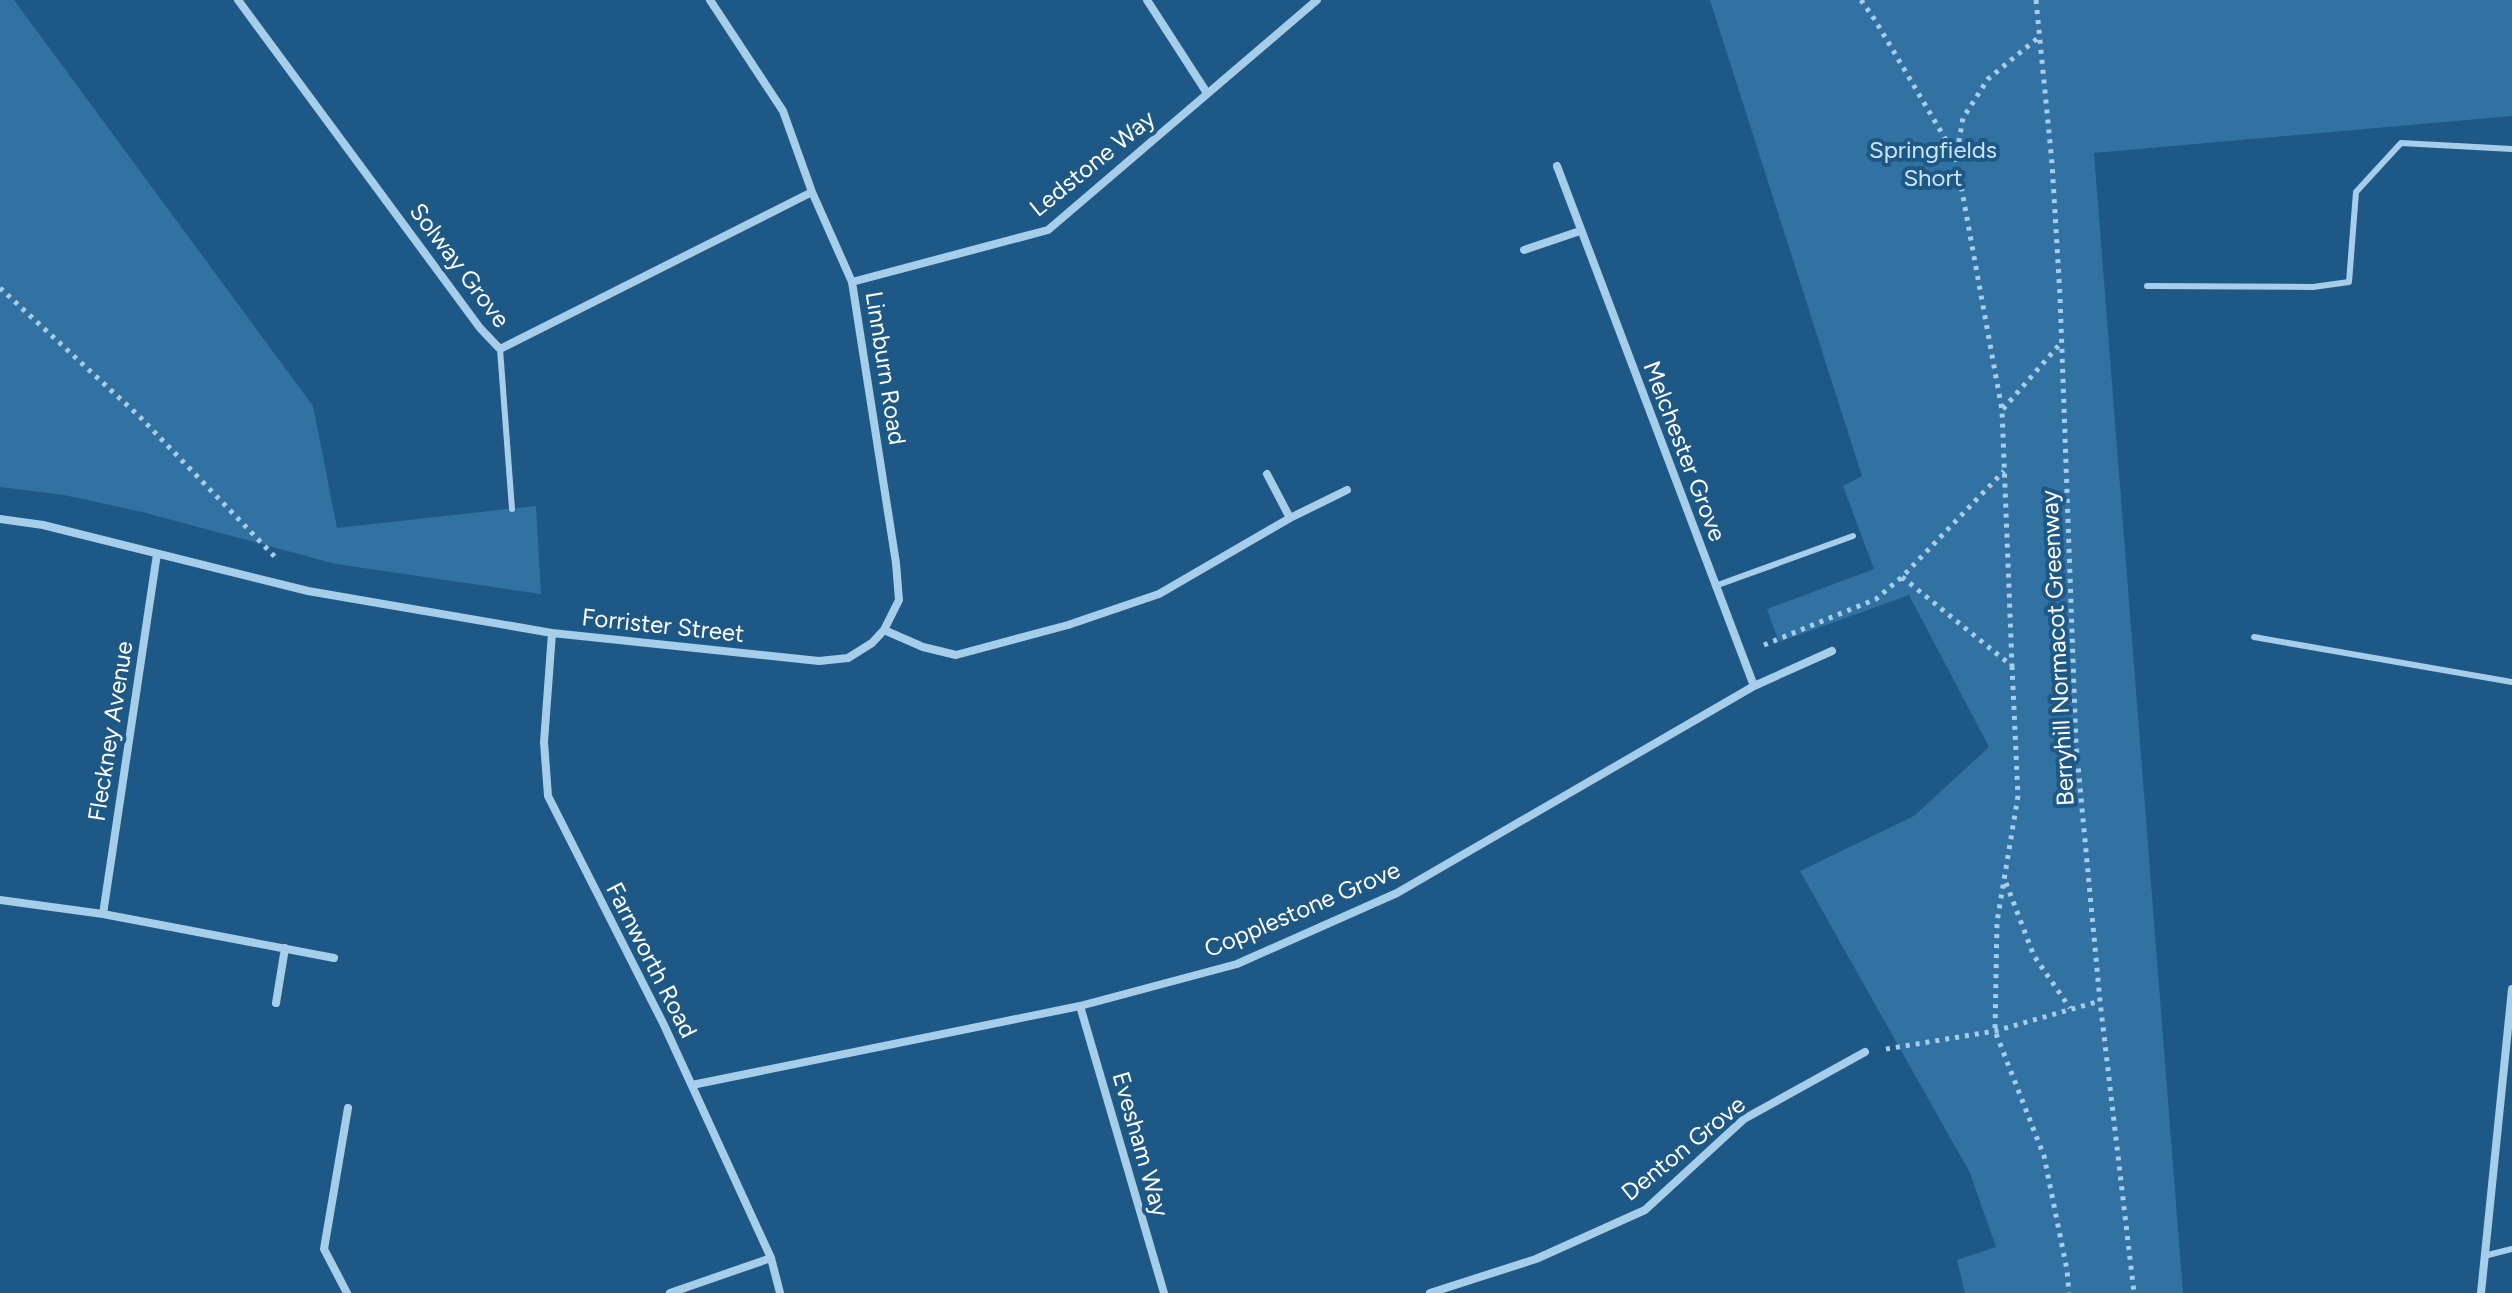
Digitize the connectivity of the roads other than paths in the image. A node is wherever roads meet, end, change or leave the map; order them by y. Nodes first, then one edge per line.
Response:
1 (238, 0) edge
2 (710, 0) edge
3 (1147, 0) edge
4 (1317, 0) edge
5 (1207, 93) junction
6 (2512, 149) edge
7 (1557, 166) dead end
8 (812, 192) junction
9 (1580, 231) junction
10 (1524, 250) dead end
11 (852, 282) junction
12 (2147, 286) dead end
13 (500, 349) junction
14 (1267, 474) dead end
15 (1347, 490) dead end
16 (512, 509) dead end
17 (1290, 518) junction
18 (0, 519) edge
19 (1853, 536) dead end
20 (157, 554) junction
21 (1715, 586) junction
22 (884, 630) junction
23 (552, 633) junction
24 (2254, 637) dead end
25 (1832, 651) dead end
26 (2512, 682) edge
27 (1754, 686) junction
28 (0, 900) edge
29 (103, 914) junction
30 (285, 948) junction
31 (334, 958) dead end
32 (2512, 989) edge
33 (276, 1003) dead end
34 (1080, 1006) junction
35 (1865, 1052) road end
36 (692, 1085) junction
37 (348, 1108) dead end
38 (2512, 1249) edge
39 (2484, 1256) junction
40 (771, 1258) junction
41 (347, 1293) edge
42 (670, 1293) edge
43 (780, 1293) edge
44 (1164, 1293) edge
45 (1430, 1293) edge
46 (2481, 1293) edge

1 - 13 street, Solway Grove
2 - 8 street, Linnburn Road
3 - 5 street
4 - 5 street, Ledstone Way
5 - 11 street, Ledstone Way
6 - 12 lane
7 - 9 street, Melchester Grove
8 - 11 street, Linnburn Road
8 - 13 street, Solway Grove
9 - 10 street
9 - 21 street, Melchester Grove
11 - 22 street, Linnburn Road
13 - 16 lane
14 - 17 street
15 - 17 street
17 - 22 street
18 - 20 street, Forrister Street
19 - 21 lane
20 - 23 street, Forrister Street
20 - 29 street, Fleckney Avenue
21 - 27 street, Melchester Grove
22 - 23 street, Forrister Street
23 - 36 street, Farnworth Road
24 - 26 lane
25 - 27 street, Copplestone Grove
27 - 34 street, Copplestone Grove
28 - 29 street
29 - 30 street
30 - 31 street
30 - 33 street
32 - 39 street
34 - 36 street, Copplestone Grove
34 - 44 street, Evesham Way
35 - 45 street, Denton Grove
36 - 40 street, Farnworth Road
37 - 41 street
38 - 39 lane
39 - 46 street
40 - 42 street
40 - 43 street, Farnworth Road

